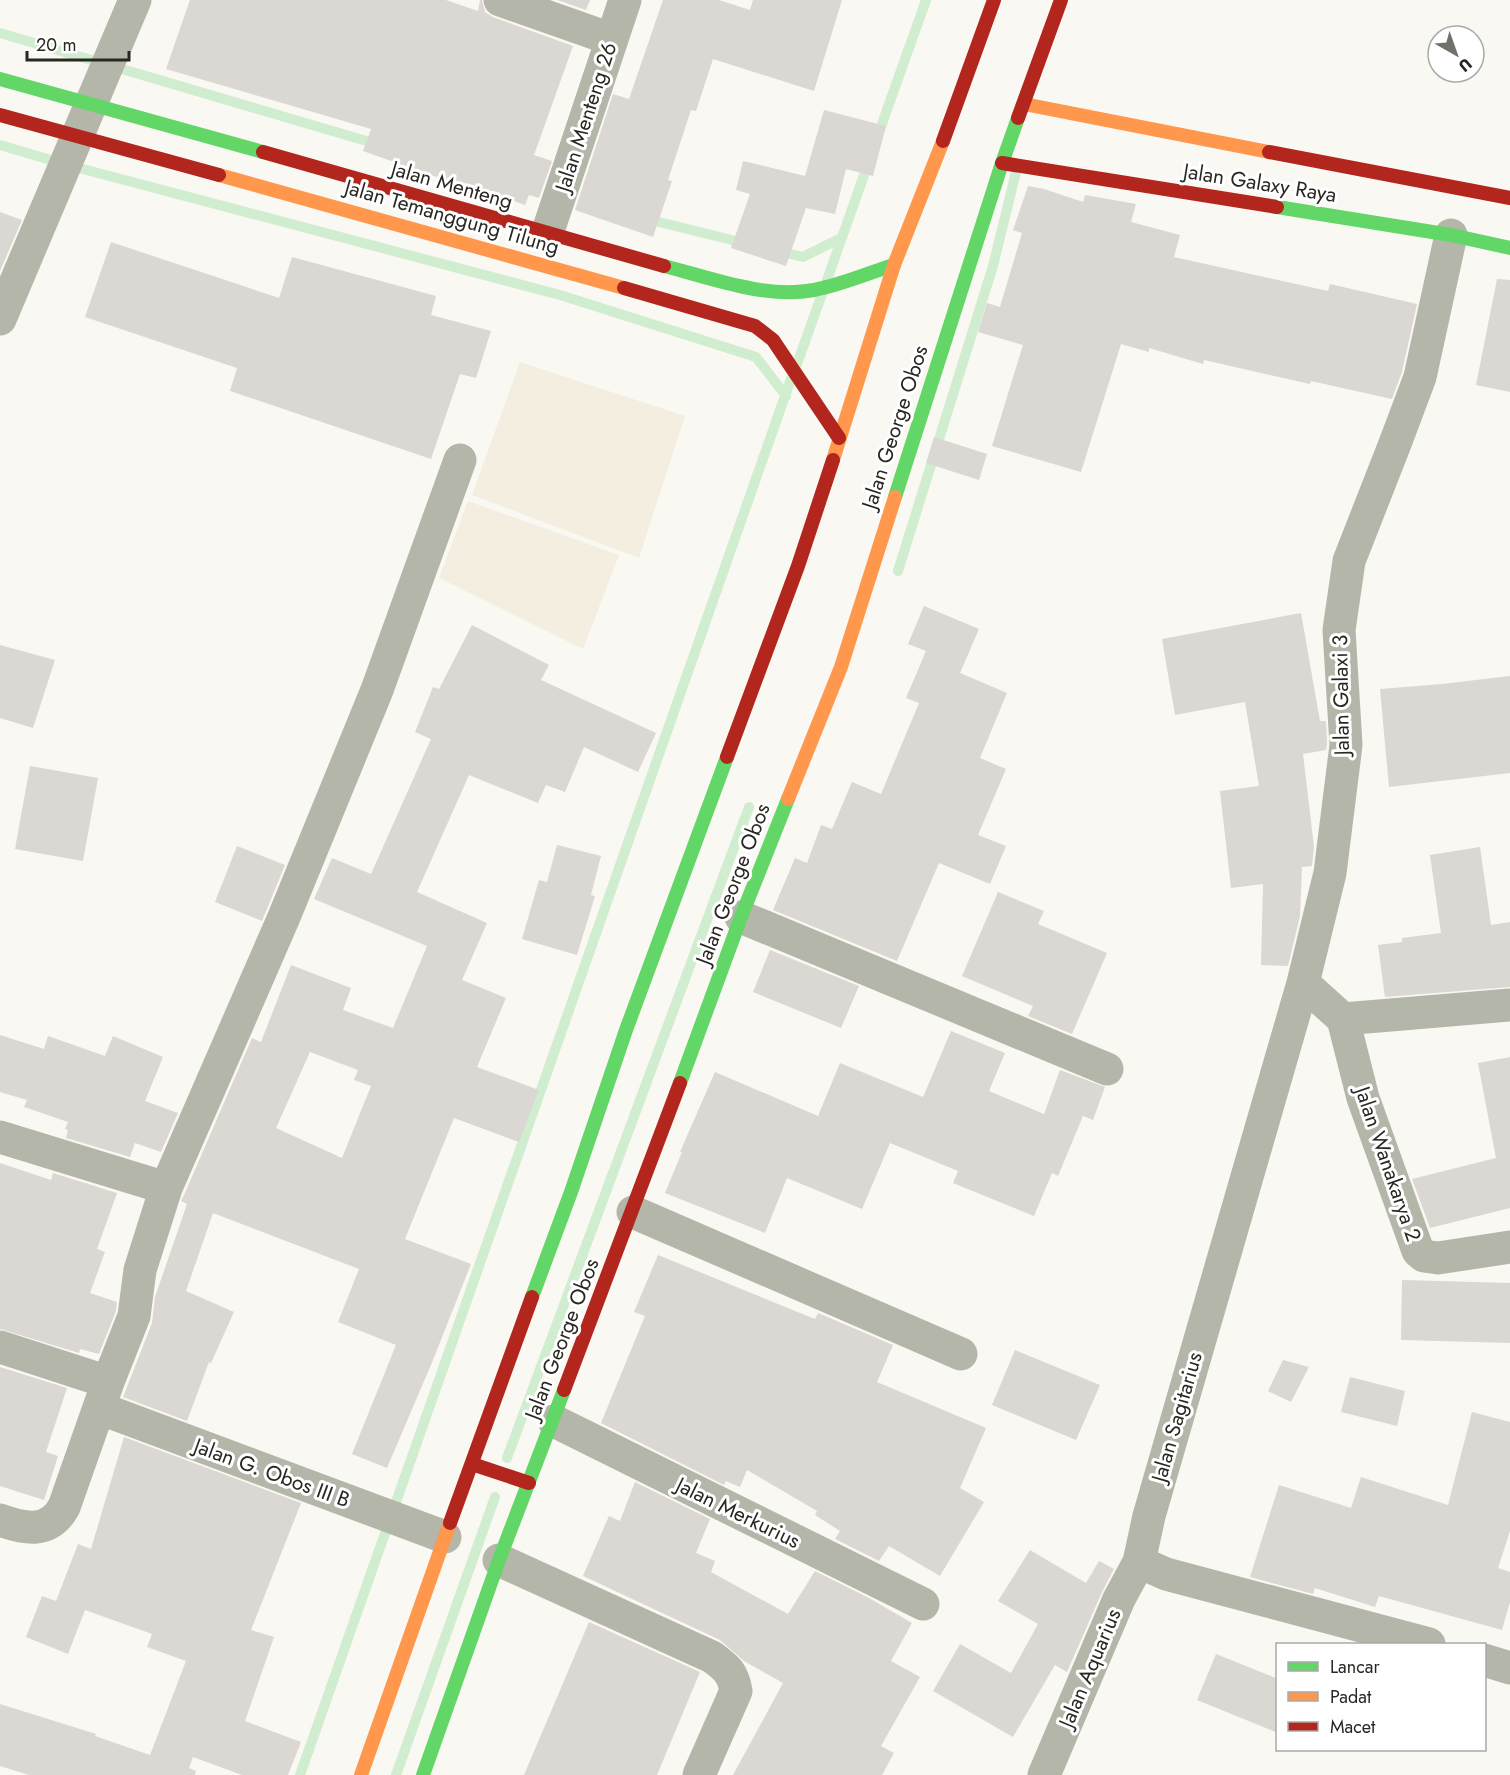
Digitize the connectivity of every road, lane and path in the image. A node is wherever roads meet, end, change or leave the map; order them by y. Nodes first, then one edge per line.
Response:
1 (135, 0) edge
2 (500, 0) edge
3 (625, 0) edge
4 (994, 0) edge
5 (1060, 0) edge
6 (611, 39) junction
7 (0, 79) edge
8 (91, 103) junction
9 (1024, 104) junction
10 (0, 115) edge
11 (76, 135) junction
12 (1002, 163) junction
13 (1510, 198) edge
14 (547, 234) junction
15 (1451, 235) junction
16 (1510, 248) edge
17 (894, 265) junction
18 (0, 319) edge
19 (839, 438) junction
20 (460, 460) dead end
21 (741, 917) junction
22 (1304, 983) junction
23 (1510, 1005) edge
24 (1343, 1019) junction
25 (1107, 1069) dead end
26 (0, 1137) edge
27 (166, 1188) junction
28 (633, 1212) junction
29 (1510, 1247) edge
30 (0, 1347) edge
31 (961, 1354) dead end
32 (103, 1395) junction
33 (554, 1421) junction
34 (472, 1464) junction
35 (529, 1483) junction
36 (0, 1520) edge
37 (445, 1537) junction
38 (499, 1560) junction
39 (1139, 1562) junction
40 (923, 1604) dead end
41 (1425, 1643) edge
42 (1486, 1659) edge
43 (1510, 1668) edge
44 (361, 1775) edge
45 (423, 1775) edge
46 (699, 1775) edge
47 (1044, 1775) edge

1 - 8 street
2 - 6 street
3 - 6 street, Jalan Menteng 26
4 - 17 main road, Jalan George Obos
5 - 9 main road, Jalan George Obos
6 - 14 street, Jalan Menteng 26
7 - 8 main road, Jalan Menteng
8 - 11 street
8 - 14 main road, Jalan Menteng
9 - 12 main road, Jalan George Obos
9 - 13 main road, Jalan Galaxy Raya
10 - 11 main road, Jalan Temanggung Tilung
11 - 18 street
11 - 19 main road, Jalan Temanggung Tilung
12 - 15 main road, Jalan Galaxy Raya
12 - 21 main road, Jalan George Obos
14 - 17 main road, Jalan Menteng
15 - 16 main road, Jalan Galaxy Raya
15 - 22 street, Jalan Galaxi 3
17 - 19 main road, Jalan George Obos
19 - 34 main road, Jalan George Obos
20 - 27 street
21 - 25 street
21 - 28 main road, Jalan George Obos
22 - 24 street
22 - 39 street, Jalan Sagitarius
23 - 24 street
24 - 29 street, Jalan Wanakarya 2
26 - 27 street
27 - 32 street
28 - 31 street
28 - 33 main road, Jalan George Obos
30 - 32 street, Jalan G. Obos III B
32 - 36 street
32 - 37 street, Jalan G. Obos III B
33 - 35 main road, Jalan George Obos
33 - 40 street, Jalan Merkurius
34 - 35 main road
34 - 37 main road, Jalan George Obos
35 - 38 main road, Jalan George Obos
37 - 44 main road, Jalan George Obos
38 - 45 main road, Jalan George Obos
38 - 46 street
39 - 41 street
39 - 47 street, Jalan Aquarius
42 - 43 street

